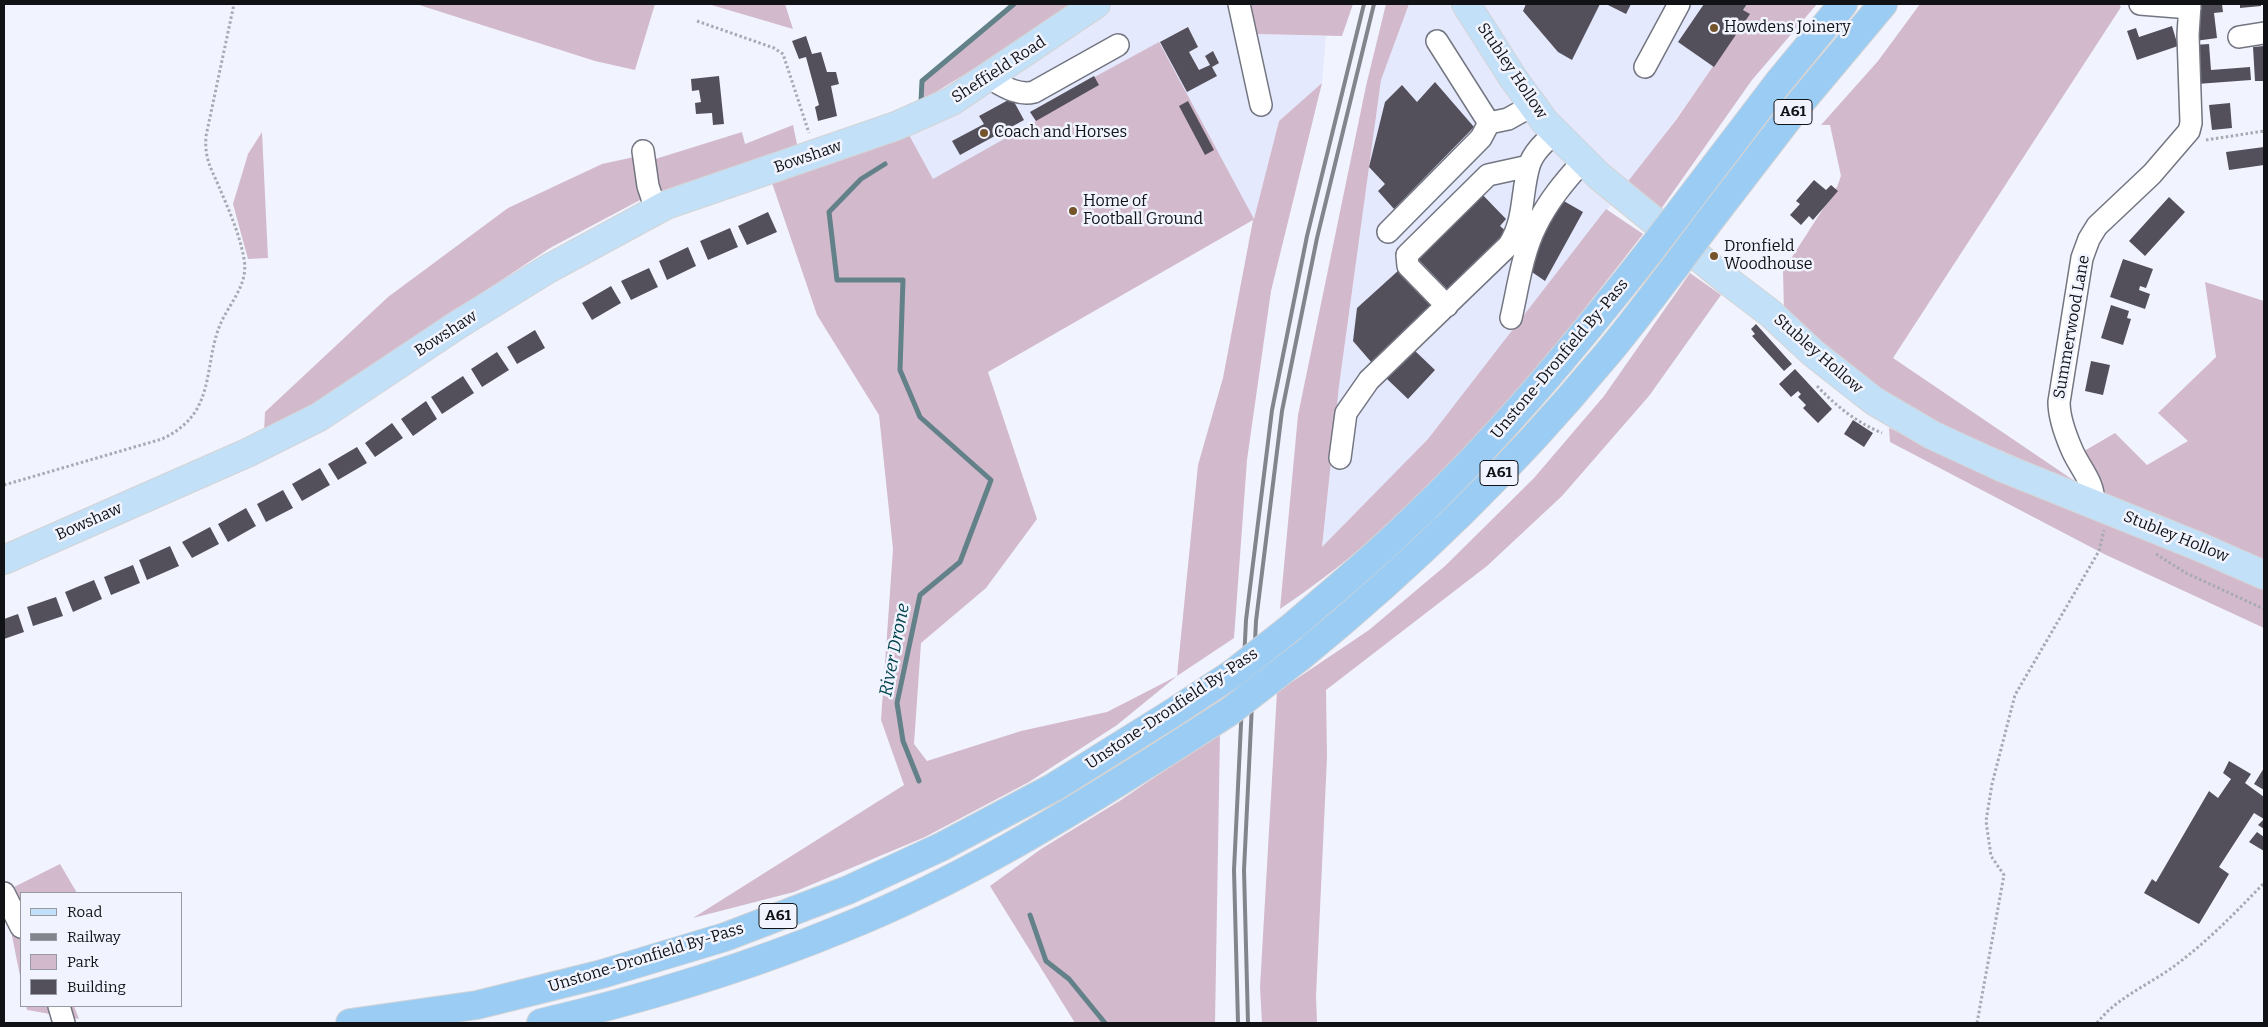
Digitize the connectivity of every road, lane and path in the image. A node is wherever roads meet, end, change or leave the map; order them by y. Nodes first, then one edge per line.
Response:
1 (234, 4) edge
2 (1096, 4) edge
3 (1240, 4) edge
4 (1466, 4) edge
5 (1679, 4) edge
6 (1843, 4) edge
7 (1883, 4) edge
8 (2140, 4) edge
9 (2190, 6) edge
10 (698, 21) dead end
11 (2264, 33) edge
12 (2239, 37) dead end
13 (1437, 42) dead end
14 (1118, 45) dead end
15 (1645, 67) dead end
16 (989, 78) junction
17 (1261, 104) dead end
18 (1533, 105) junction
19 (1489, 123) junction
20 (896, 126) joint
21 (2189, 131) junction
22 (2264, 131) edge
23 (1555, 133) junction
24 (643, 151) dead end
25 (816, 156) junction
26 (1583, 161) junction
27 (1529, 166) junction
28 (656, 210) junction
29 (1388, 232) dead end
30 (1447, 306) junction
31 (1511, 318) dead end
32 (1340, 458) dead end
33 (4, 485) edge
34 (2102, 507) junction
35 (4, 560) edge
36 (2264, 576) edge
37 (2264, 883) edge
38 (4, 893) edge
39 (20, 925) edge
40 (58, 1007) edge
41 (64, 1023) edge
42 (350, 1023) edge
43 (541, 1023) edge
44 (1978, 1023) edge
45 (2097, 1023) edge

1 - 33 path
2 - 16 main road, Sheffield Road
3 - 17 street
4 - 18 main road, Stubley Hollow
5 - 15 street
6 - 42 highway, Unstone-Dronfield By-Pass / A61, bridge
7 - 43 highway, Unstone-Dronfield By-Pass / A61, bridge
8 - 9 street
9 - 21 street
10 - 25 path
11 - 12 street
13 - 19 street
14 - 16 street
16 - 20 main road, Sheffield Road
18 - 19 street
18 - 23 main road, Stubley Hollow
19 - 29 street
20 - 25 main road, Bowshaw
21 - 22 path
21 - 34 street, Summerwood Lane
23 - 26 main road, Stubley Hollow
23 - 27 street
24 - 28 street
25 - 28 main road, Bowshaw
26 - 31 street
26 - 34 main road, Stubley Hollow
27 - 30 street
27 - 30 street
28 - 35 main road, Bowshaw
30 - 32 street
34 - 36 main road, Stubley Hollow
34 - 44 path
37 - 45 path
38 - 39 street
40 - 41 street

